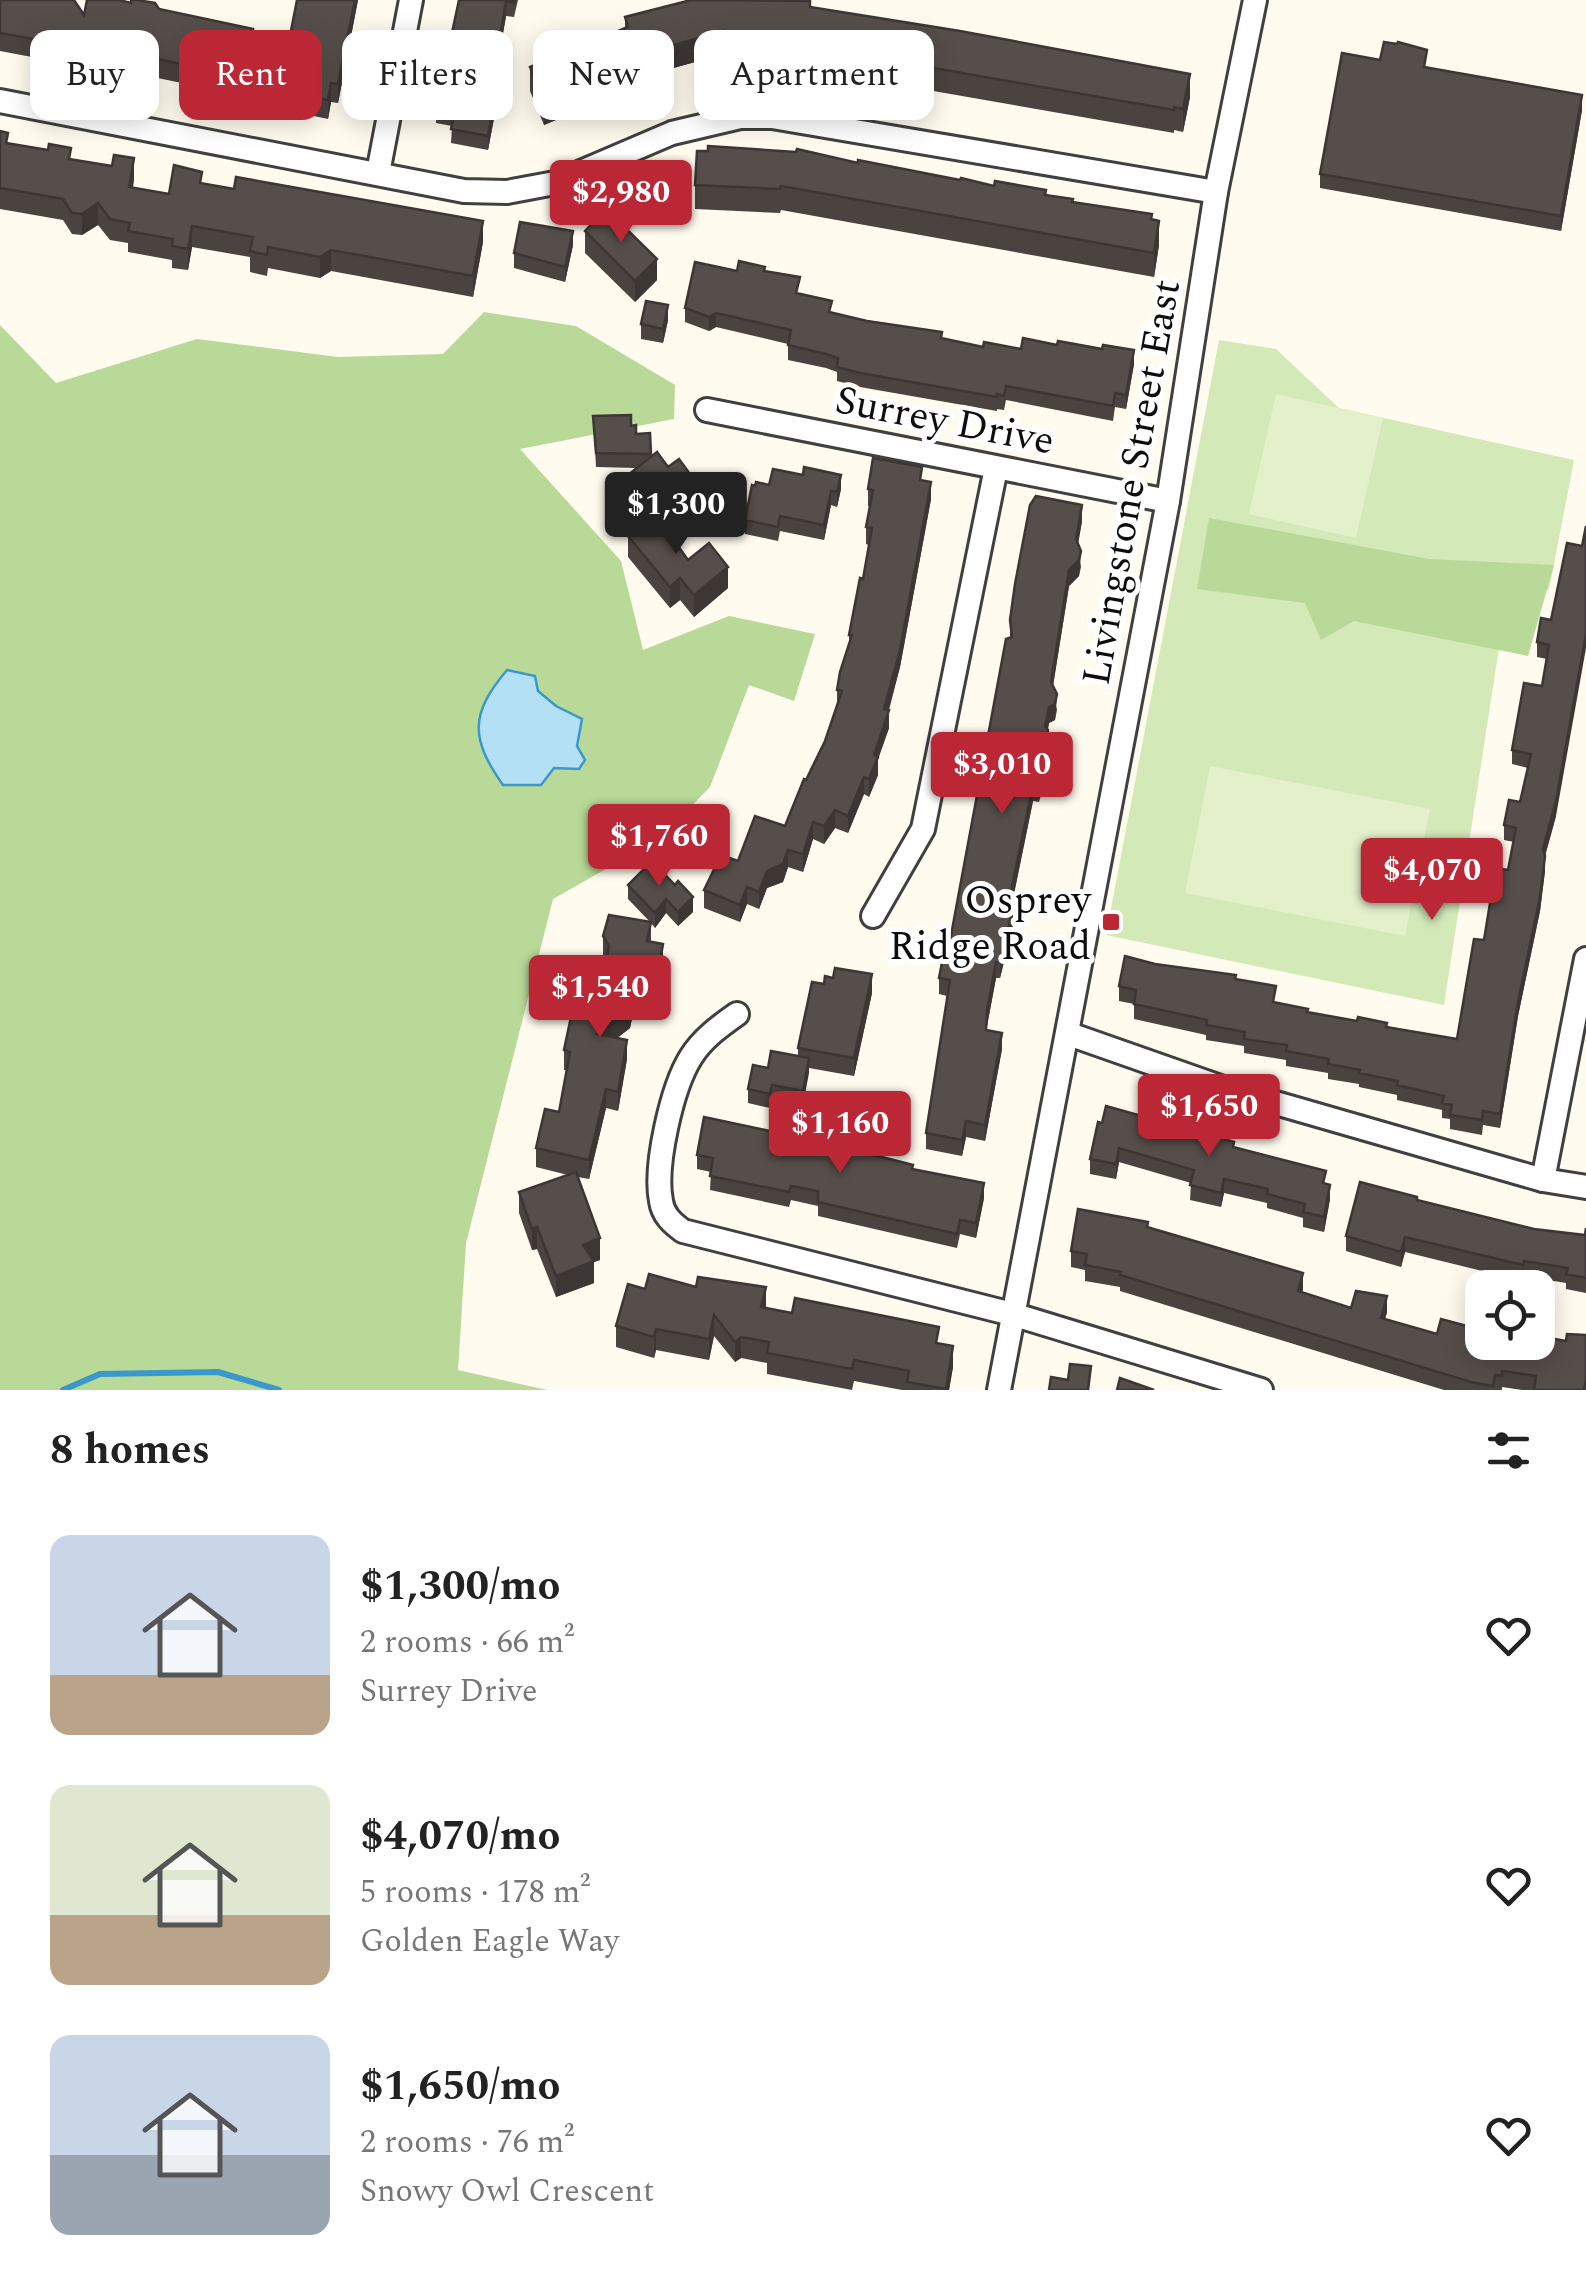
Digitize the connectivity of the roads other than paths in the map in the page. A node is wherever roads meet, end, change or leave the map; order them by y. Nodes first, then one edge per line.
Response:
1 (411, 0) edge
2 (1255, 0) edge
3 (0, 101) edge
4 (378, 173) junction
5 (1216, 192) junction
6 (707, 410) dead end
7 (996, 468) junction
8 (1168, 502) junction
9 (874, 916) dead end
10 (1586, 959) edge
11 (737, 1014) dead end
12 (1069, 1034) junction
13 (1543, 1180) junction
14 (1586, 1187) edge
15 (1012, 1314) junction
16 (999, 1390) edge
17 (1261, 1390) edge

1 - 4 street
2 - 5 street, Livingstone Street East
3 - 4 street
4 - 5 street
5 - 8 street, Livingstone Street East
6 - 7 street, Surrey Drive
7 - 8 street, Surrey Drive
7 - 9 street
8 - 12 street, Livingstone Street East
10 - 13 street
11 - 15 street
12 - 13 street
12 - 15 street, Livingstone Street East
13 - 14 street
15 - 16 street, Livingstone Street East
15 - 17 street

